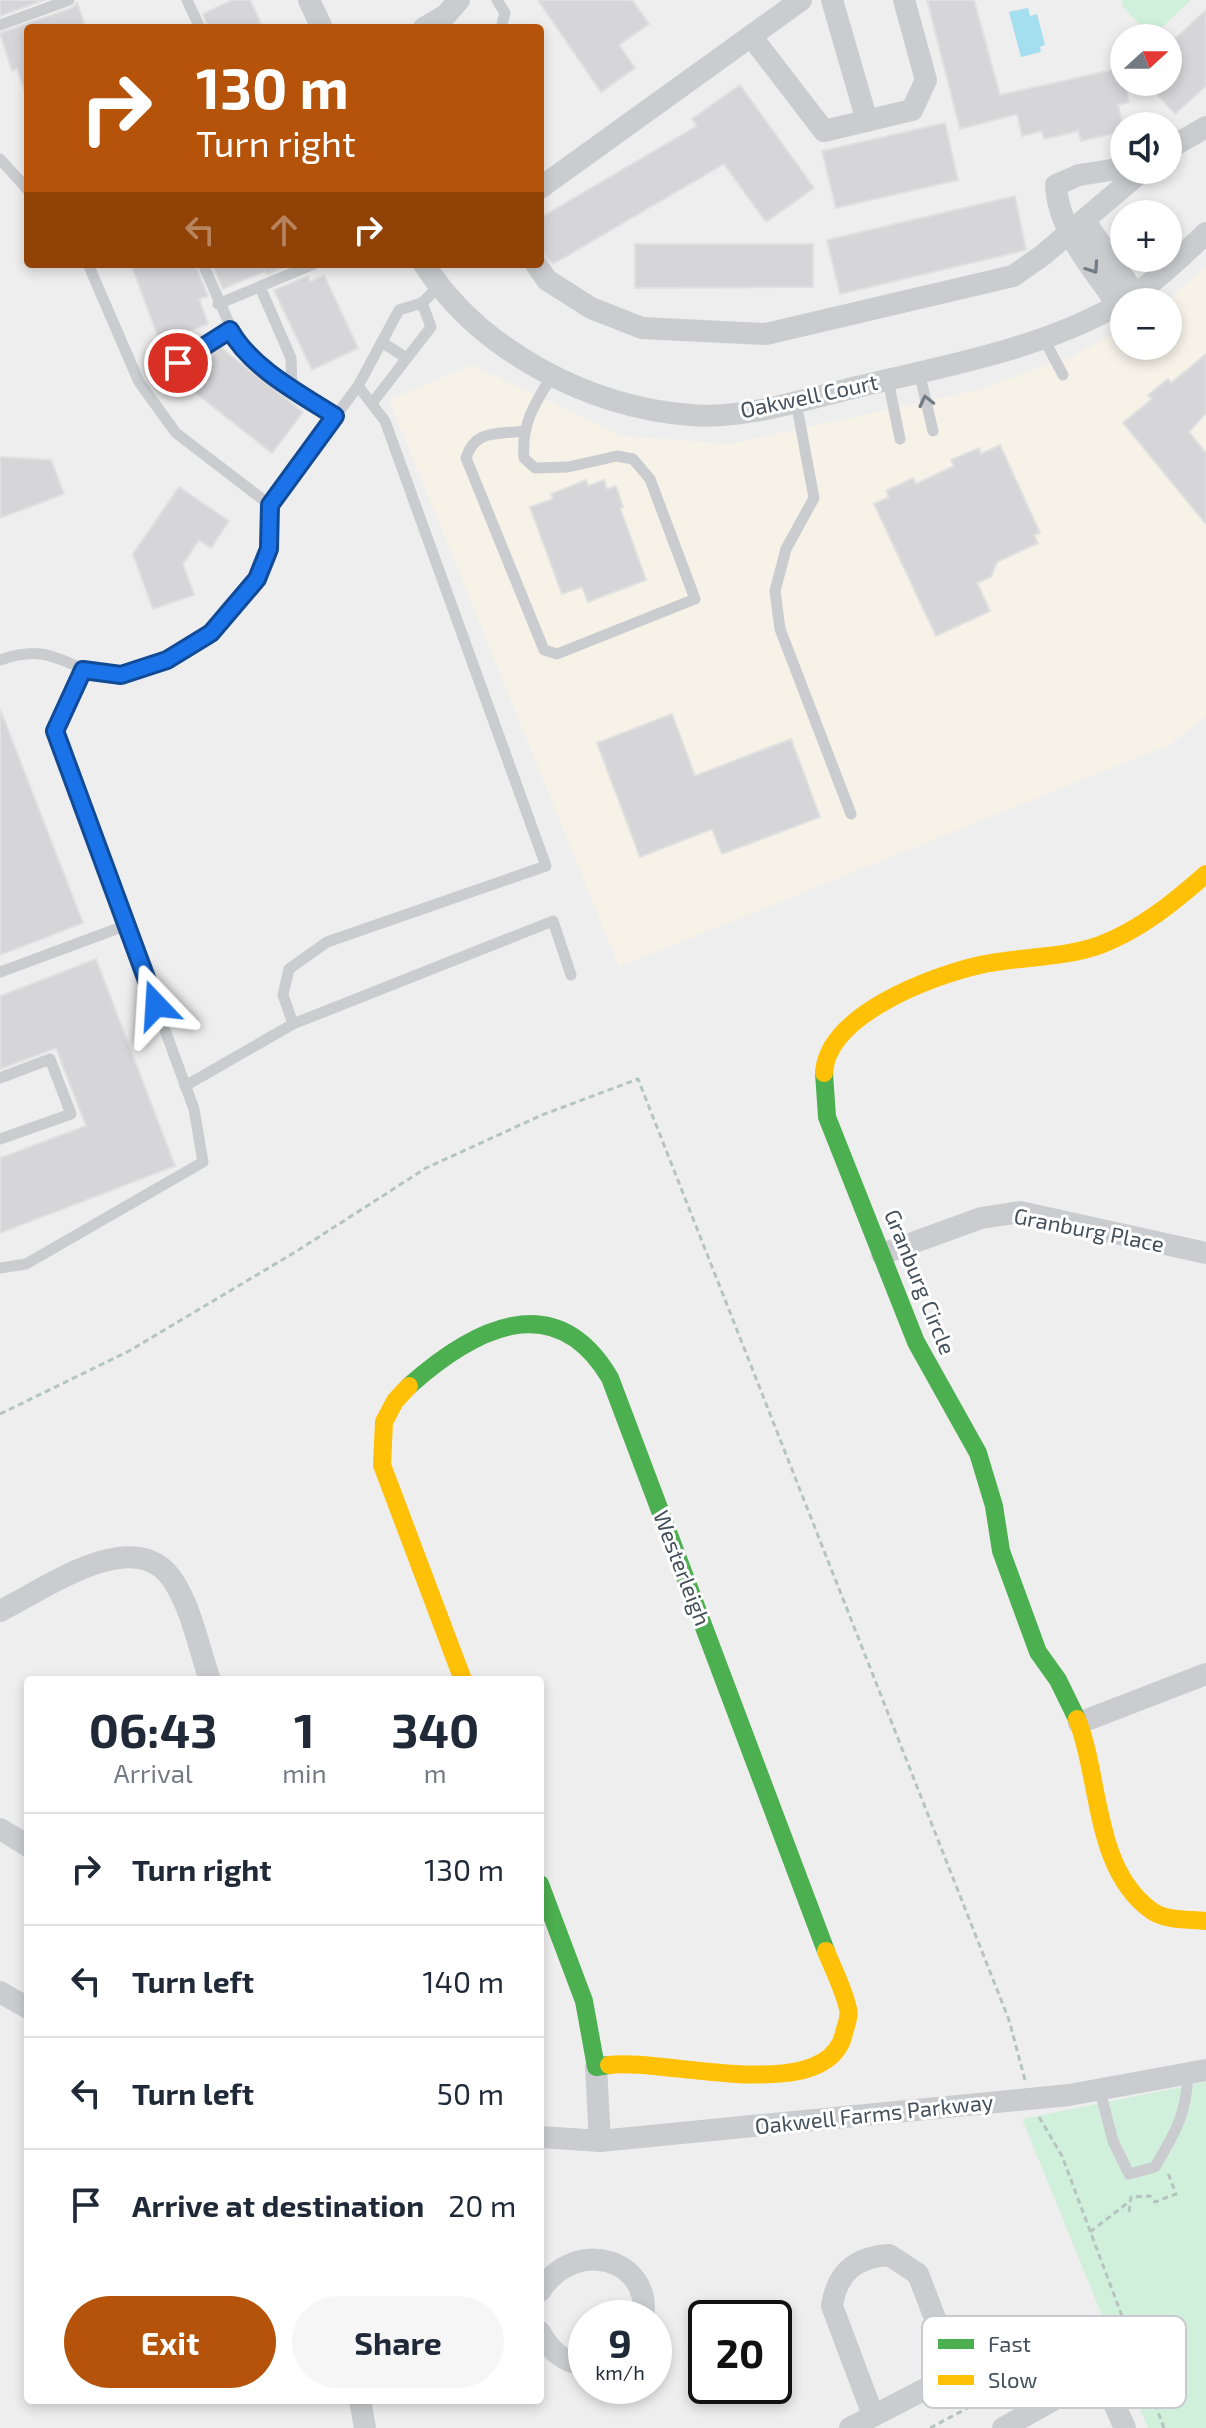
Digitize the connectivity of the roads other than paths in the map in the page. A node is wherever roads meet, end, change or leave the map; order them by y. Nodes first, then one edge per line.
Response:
1 (69, 0) edge
2 (187, 0) edge
3 (309, 0) edge
4 (459, 0) edge
5 (497, 0) edge
6 (801, 0) edge
7 (832, 0) edge
8 (904, 0) edge
9 (198, 24) edge
10 (320, 24) edge
11 (431, 24) edge
12 (502, 24) edge
13 (0, 25) edge
14 (751, 36) junction
15 (867, 121) junction
16 (1206, 127) edge
17 (1182, 141) edge
18 (0, 159) edge
19 (1110, 170) edge
20 (1126, 184) edge
21 (544, 185) edge
22 (24, 186) edge
23 (1077, 226) junction
24 (1206, 233) edge
25 (95, 268) edge
26 (204, 268) edge
27 (305, 268) edge
28 (428, 268) edge
29 (539, 268) edge
30 (439, 286) junction
31 (260, 287) junction
32 (1118, 288) edge
33 (1140, 288) edge
34 (422, 303) junction
35 (218, 304) junction
36 (1110, 308) edge
37 (230, 330) junction
38 (1044, 339) junction
39 (383, 343) junction
40 (405, 357) junction
41 (178, 363) dead end
42 (919, 372) junction
43 (1063, 375) dead end
44 (552, 376) junction
45 (888, 380) junction
46 (358, 386) junction
47 (292, 388) junction
48 (373, 402) junction
49 (796, 402) junction
50 (335, 416) junction
51 (524, 431) junction
52 (933, 431) dead end
53 (900, 439) dead end
54 (270, 505) junction
55 (0, 660) edge
56 (83, 670) junction
57 (851, 814) dead end
58 (1206, 874) edge
59 (127, 925) junction
60 (0, 972) edge
61 (571, 975) dead end
62 (293, 1024) junction
63 (0, 1078) edge
64 (185, 1086) junction
65 (0, 1139) edge
66 (1206, 1253) edge
67 (882, 1254) junction
68 (0, 1268) edge
69 (0, 1611) edge
70 (1206, 1674) edge
71 (209, 1676) edge
72 (461, 1676) edge
73 (1079, 1723) junction
74 (0, 1829) edge
75 (24, 1844) edge
76 (544, 1895) edge
77 (1206, 1921) edge
78 (0, 1992) edge
79 (24, 2006) edge
80 (596, 2067) junction
81 (1197, 2072) edge
82 (1100, 2091) junction
83 (544, 2137) edge
84 (600, 2141) junction
85 (544, 2285) edge
86 (641, 2300) edge
87 (934, 2316) edge
88 (544, 2338) edge
89 (568, 2362) edge
90 (922, 2390) edge
91 (361, 2404) edge
92 (1039, 2408) edge
93 (1116, 2408) edge
94 (873, 2415) junction
95 (365, 2428) edge
96 (850, 2428) edge
97 (1003, 2428) edge
98 (1125, 2428) edge

1 - 13 lane
2 - 9 lane
3 - 10 street
4 - 11 street
5 - 12 lane
6 - 14 street
7 - 15 street
8 - 15 street
14 - 15 street
14 - 21 street
16 - 17 street
18 - 22 lane
19 - 23 street
20 - 23 street
23 - 29 street
23 - 32 street
24 - 33 street, Oakwell Court
25 - 54 lane
26 - 35 lane
27 - 31 lane
28 - 30 street, Oakwell Court
30 - 34 lane
30 - 44 street, Oakwell Court
31 - 35 lane
31 - 47 lane
34 - 39 lane
34 - 40 lane
35 - 37 lane
36 - 38 street, Oakwell Court
37 - 41 lane
37 - 47 lane
38 - 42 street, Oakwell Court
38 - 43 lane
39 - 40 lane
39 - 46 lane
40 - 48 lane
42 - 45 street, Oakwell Court
52 -> 42 lane
44 - 49 street, Oakwell Court
44 - 51 lane
45 - 49 street, Oakwell Court
45 - 53 lane
46 - 48 lane
46 - 50 lane
47 - 50 lane
48 - 62 lane
49 - 57 lane
50 - 54 lane
51 - 51 lane
54 - 56 lane
55 - 56 lane
56 - 59 lane
58 - 67 street, Granburg Circle
59 - 60 lane
59 - 64 lane
61 - 62 lane
62 - 64 lane
63 - 65 lane
64 - 68 lane
66 - 67 street, Granburg Place
67 - 73 street, Granburg Circle
69 - 71 street
70 - 73 street
72 - 80 street, Westerleigh
73 - 77 street, Granburg Circle
74 - 75 street
76 - 80 street
78 - 79 street
80 - 84 street
81 - 82 street, Oakwell Farms Parkway
81 - 82 lane
82 - 84 street, Oakwell Farms Parkway
83 - 84 street, Oakwell Farms Parkway
85 - 86 street
87 - 94 street
88 - 89 street
90 - 94 street
91 - 95 street
92 - 97 street
93 - 98 street
94 - 96 street

